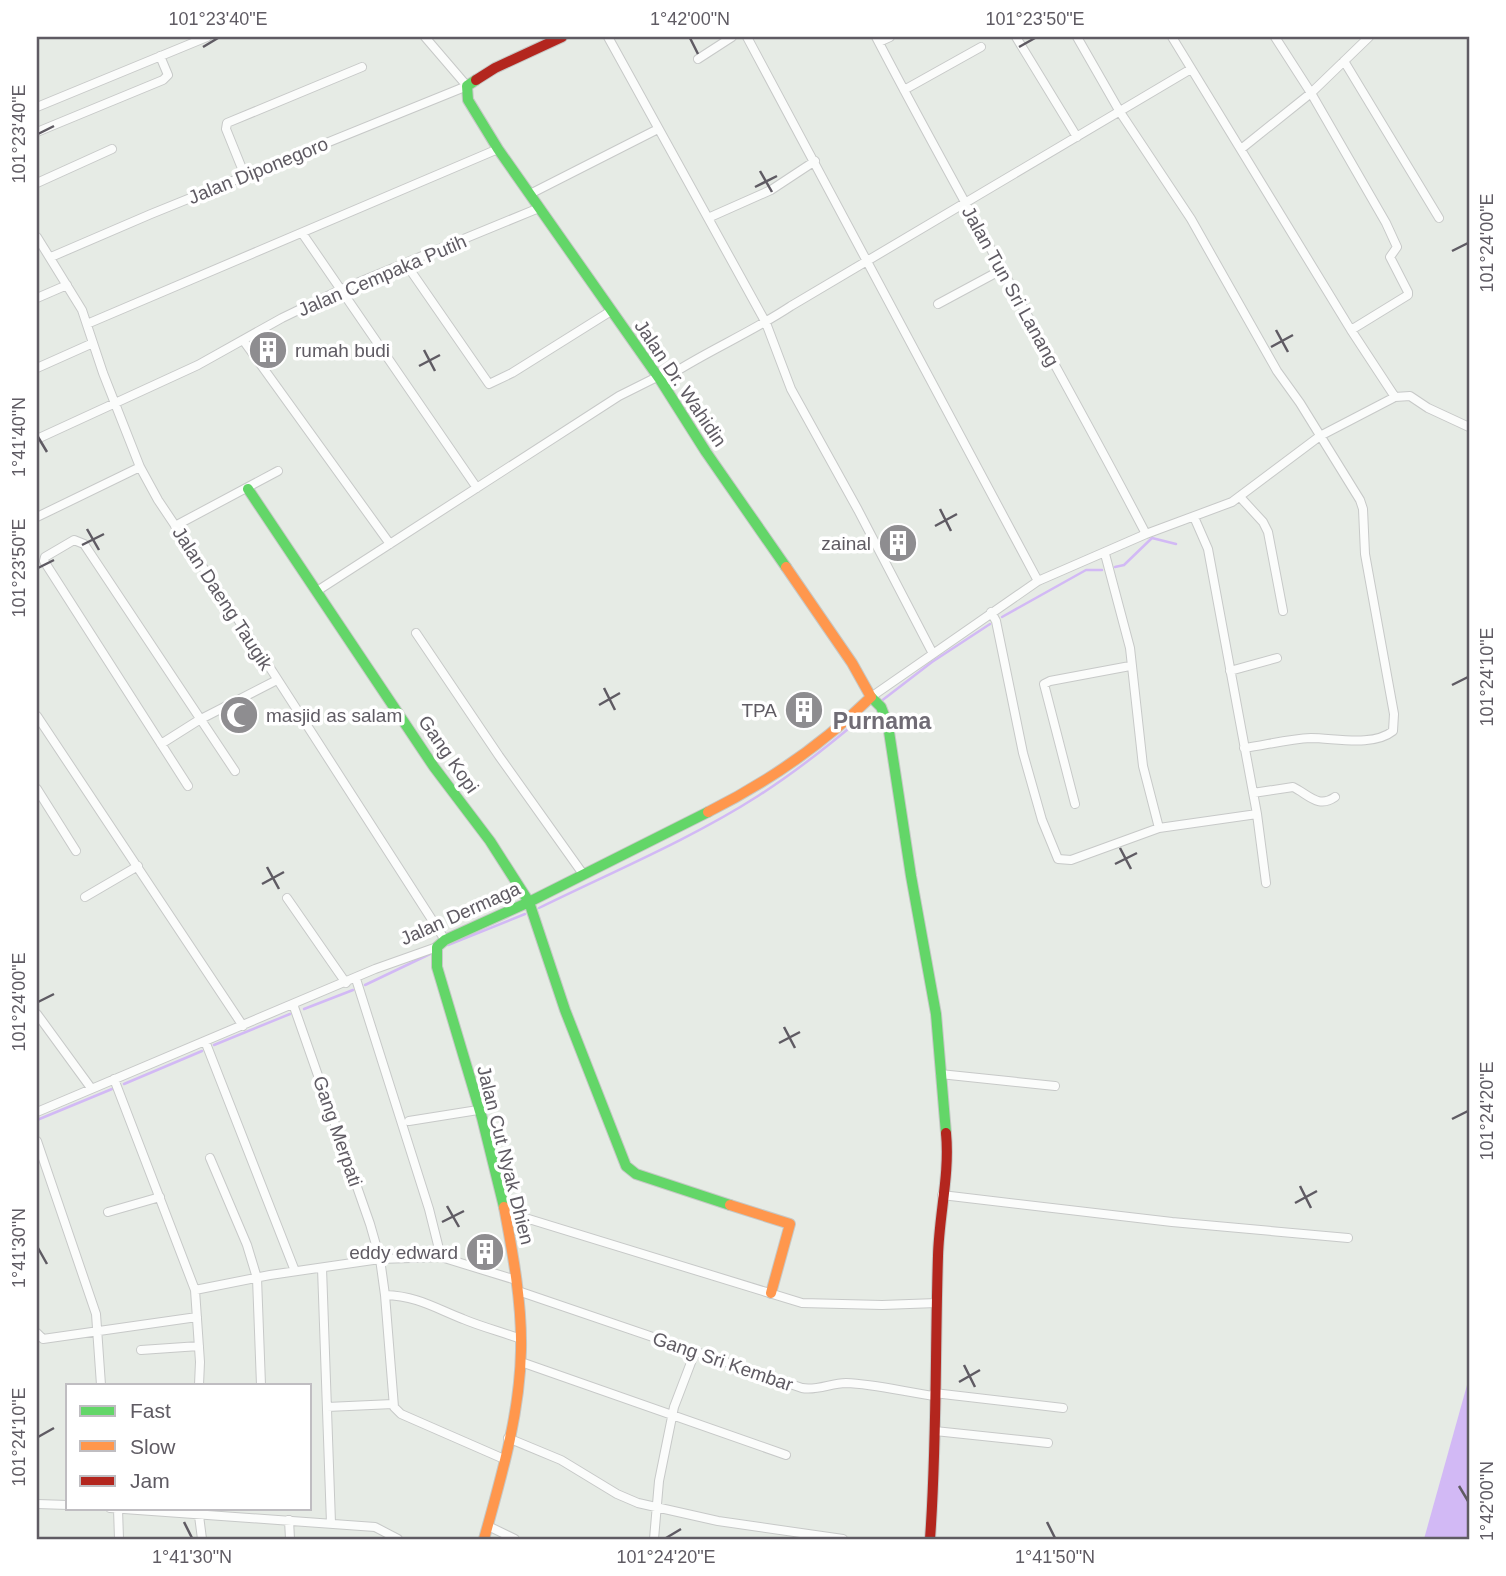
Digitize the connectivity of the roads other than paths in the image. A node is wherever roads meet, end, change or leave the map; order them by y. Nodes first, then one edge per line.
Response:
1 (207, 37) edge
2 (425, 37) edge
3 (562, 37) edge
4 (608, 37) edge
5 (732, 37) edge
6 (747, 37) edge
7 (890, 37) edge
8 (1016, 37) edge
9 (1077, 37) edge
10 (1172, 37) edge
11 (1275, 37) edge
12 (1369, 37) edge
13 (878, 39) edge
14 (981, 47) dead end
15 (160, 56) junction
16 (698, 59) dead end
17 (1344, 61) junction
18 (362, 67) dead end
19 (1191, 69) junction
20 (467, 86) junction
21 (904, 90) junction
22 (1311, 93) junction
23 (37, 107) edge
24 (1120, 112) junction
25 (658, 129) junction
26 (37, 132) edge
27 (1077, 136) junction
28 (112, 149) dead end
29 (498, 149) junction
30 (1241, 149) junction
31 (815, 161) junction
32 (245, 176) junction
33 (37, 183) edge
34 (530, 194) junction
35 (965, 203) junction
36 (539, 208) junction
37 (708, 218) junction
38 (1439, 218) dead end
39 (302, 233) junction
40 (37, 237) edge
41 (51, 257) junction
42 (868, 261) junction
43 (406, 264) junction
44 (1003, 269) junction
45 (67, 285) junction
46 (342, 289) junction
47 (37, 298) edge
48 (938, 304) dead end
49 (611, 311) junction
50 (766, 323) junction
51 (87, 324) junction
52 (1351, 330) junction
53 (243, 340) junction
54 (93, 343) junction
55 (37, 368) edge
56 (659, 379) junction
57 (1395, 397) junction
58 (115, 404) junction
59 (1469, 427) edge
60 (1320, 436) junction
61 (37, 439) edge
62 (140, 467) junction
63 (278, 471) dead end
64 (477, 488) junction
65 (248, 489) junction
66 (1240, 497) junction
67 (37, 517) edge
68 (1194, 517) junction
69 (175, 526) junction
70 (1146, 534) junction
71 (390, 544) junction
72 (1105, 554) junction
73 (1038, 580) junction
74 (317, 592) junction
75 (1283, 611) dead end
76 (991, 612) junction
77 (416, 633) dead end
78 (932, 652) junction
79 (1277, 658) dead end
80 (1130, 666) junction
81 (1230, 671) junction
82 (276, 680) junction
83 (871, 697) junction
84 (37, 716) edge
85 (200, 720) junction
86 (40, 729) edge
87 (161, 744) junction
88 (1244, 748) junction
89 (235, 771) dead end
90 (188, 786) dead end
91 (37, 789) edge
92 (1253, 793) junction
93 (1335, 797) dead end
94 (1075, 804) dead end
95 (1257, 814) junction
96 (1159, 828) junction
97 (76, 850) dead end
98 (138, 866) junction
99 (583, 874) junction
100 (1266, 884) dead end
101 (85, 897) dead end
102 (287, 898) dead end
103 (529, 902) junction
104 (441, 944) junction
105 (356, 979) junction
106 (346, 983) junction
107 (293, 1004) junction
108 (38, 1017) edge
109 (243, 1026) junction
110 (205, 1041) junction
111 (940, 1074) junction
112 (114, 1079) junction
113 (1055, 1086) dead end
114 (90, 1088) junction
115 (478, 1110) junction
116 (37, 1112) edge
117 (409, 1121) dead end
118 (37, 1141) edge
119 (210, 1158) dead end
120 (942, 1195) junction
121 (160, 1197) junction
122 (108, 1212) dead end
123 (506, 1212) junction
124 (1348, 1238) dead end
125 (440, 1257) junction
126 (380, 1259) junction
127 (322, 1268) junction
128 (295, 1271) junction
129 (257, 1278) junction
130 (517, 1285) junction
131 (195, 1290) junction
132 (771, 1293) junction
133 (385, 1295) junction
134 (937, 1303) junction
135 (197, 1317) junction
136 (97, 1330) junction
137 (37, 1333) edge
138 (521, 1339) junction
139 (199, 1346) junction
140 (141, 1350) dead end
141 (695, 1352) junction
142 (521, 1362) junction
143 (102, 1384) edge
144 (199, 1384) edge
145 (261, 1384) edge
146 (934, 1394) junction
147 (393, 1404) junction
148 (327, 1407) junction
149 (1063, 1408) dead end
150 (672, 1415) junction
151 (935, 1431) junction
152 (508, 1438) junction
153 (1048, 1443) dead end
154 (786, 1454) dead end
155 (504, 1459) junction
156 (37, 1504) edge
157 (66, 1505) edge
158 (657, 1508) junction
159 (114, 1510) edge
160 (170, 1510) edge
161 (262, 1510) edge
162 (198, 1511) edge
163 (262, 1518) junction
164 (289, 1520) junction
165 (331, 1523) junction
166 (488, 1526) junction
167 (119, 1539) edge
168 (202, 1539) edge
169 (290, 1539) edge
170 (398, 1539) edge
171 (484, 1539) edge
172 (515, 1539) edge
173 (654, 1539) edge
174 (843, 1539) edge
175 (930, 1539) edge

1 - 15 street
2 - 20 street
3 - 20 main road
4 - 25 street
5 - 16 street
6 - 31 street
7 - 13 street
8 - 27 street
9 - 24 street
10 - 19 street
11 - 22 street
12 - 17 street
13 - 21 street, Jalan Tun Sri Lanang
14 - 21 street
15 - 23 street
15 - 26 street
17 - 22 street
17 - 38 street
18 - 32 street
19 - 24 street
19 - 30 street
20 - 29 main road, Jalan Dr. Wahidin
20 - 32 street, Jalan Diponegoro
21 - 35 street, Jalan Tun Sri Lanang
22 - 30 street
22 - 52 street
24 - 27 street
24 - 60 street
25 - 34 street
25 - 37 street
27 - 35 street
28 - 33 street
29 - 34 main road, Jalan Dr. Wahidin
29 - 39 street
30 - 52 street
31 - 37 street
31 - 42 street
32 - 41 street, Jalan Diponegoro
34 - 36 main road, Jalan Dr. Wahidin
35 - 42 street
35 - 44 street, Jalan Tun Sri Lanang
36 - 43 street, Jalan Cempaka Putih
36 - 49 main road, Jalan Dr. Wahidin
37 - 50 street
39 - 46 street
39 - 51 street
40 - 41 street, Jalan Daeng Taugik
41 - 45 street, Jalan Daeng Taugik
42 - 50 street
42 - 73 street
43 - 46 street, Jalan Cempaka Putih
43 - 49 street
44 - 48 street
44 - 70 street, Jalan Tun Sri Lanang
45 - 47 street
45 - 51 street, Jalan Daeng Taugik
46 - 53 street, Jalan Cempaka Putih
46 - 64 street
49 - 56 main road, Jalan Dr. Wahidin
50 - 56 street
50 - 78 street
51 - 54 street, Jalan Daeng Taugik
52 - 57 street
53 - 58 street, Jalan Cempaka Putih
53 - 71 street
54 - 55 street
54 - 58 street, Jalan Daeng Taugik
56 - 64 street
56 - 83 main road, Jalan Dr. Wahidin
57 - 59 street
57 - 60 street
58 - 61 street, Jalan Cempaka Putih
58 - 62 street, Jalan Daeng Taugik
60 - 66 street
60 - 88 street
62 - 67 street
62 - 69 street, Jalan Daeng Taugik
63 - 65 street
64 - 71 street
65 - 69 street
65 - 74 main road, Gang Kopi
66 - 68 street
66 - 75 street
68 - 70 street
68 - 81 street
69 - 82 street, Jalan Daeng Taugik
70 - 72 street
71 - 74 street
72 - 73 street
72 - 80 street
73 - 76 street
74 - 103 main road, Gang Kopi
76 - 78 street
76 - 96 street
77 - 99 street
78 - 83 street
79 - 81 street
80 - 94 street
80 - 96 street
81 - 88 street
82 - 85 street
82 - 104 street, Jalan Daeng Taugik
83 - 99 main road, Jalan Dermaga
83 - 111 main road, Jalan Dr. Wahidin
84 - 86 street
85 - 87 street
85 - 87 street
85 - 89 street
86 - 98 street
87 - 90 street
88 - 92 street
91 - 97 street
92 - 93 street
92 - 95 street
95 - 96 street
95 - 100 street
98 - 101 street
98 - 109 street
99 - 103 main road, Jalan Dermaga
102 - 106 street
103 - 104 main road, Jalan Dermaga
103 - 132 main road, Gang Kopi
104 - 105 street, Jalan Dermaga
104 - 115 main road, Jalan Cut Nyak Dhien
105 - 106 street, Jalan Dermaga
105 - 125 street
106 - 107 street, Jalan Dermaga
107 - 109 street, Jalan Dermaga
107 - 126 street, Gang Merpati
108 - 114 street
109 - 110 street, Jalan Dermaga
110 - 112 street, Jalan Dermaga
110 - 128 street
111 - 113 street
111 - 120 main road, Jalan Dr. Wahidin
112 - 114 street, Jalan Dermaga
112 - 121 street
114 - 116 street, Jalan Dermaga
115 - 117 street
115 - 123 main road, Jalan Cut Nyak Dhien
118 - 136 street
119 - 129 street
120 - 124 street
120 - 134 main road, Jalan Dr. Wahidin
121 - 122 street
121 - 131 street
123 - 130 main road, Jalan Cut Nyak Dhien
123 - 132 street
125 - 126 street, Gang Sri Kembar
125 - 130 street, Gang Sri Kembar
126 - 127 street, Gang Sri Kembar
126 - 133 street, Gang Merpati
127 - 128 street, Gang Sri Kembar
127 - 148 street
128 - 129 street, Gang Sri Kembar
129 - 131 street, Gang Sri Kembar
129 - 145 street
130 - 138 main road, Jalan Cut Nyak Dhien
130 - 141 street, Gang Sri Kembar
131 - 135 street
132 - 134 street
133 - 138 street
133 - 147 street, Gang Merpati
134 - 146 main road, Jalan Dr. Wahidin
135 - 136 street
135 - 139 street
136 - 137 street
136 - 143 street
138 - 142 main road, Jalan Cut Nyak Dhien
139 - 140 street
139 - 144 street
141 - 146 street, Gang Sri Kembar
141 - 150 street
142 - 150 street
142 - 152 main road, Jalan Cut Nyak Dhien
146 - 149 street, Gang Sri Kembar
146 - 151 main road, Jalan Dr. Wahidin
147 - 148 street
147 - 155 street
148 - 165 street
150 - 154 street
150 - 158 street
151 - 153 street
151 - 175 main road, Jalan Dr. Wahidin
152 - 155 main road, Jalan Cut Nyak Dhien
152 - 158 street
155 - 166 main road, Jalan Cut Nyak Dhien
156 - 157 street
158 - 173 street
158 - 174 street
159 - 167 street
160 - 162 street
161 - 163 street
162 - 163 street
162 - 168 street
163 - 164 street
164 - 165 street
164 - 169 street
165 - 170 street
166 - 171 main road, Jalan Cut Nyak Dhien
166 - 172 street

